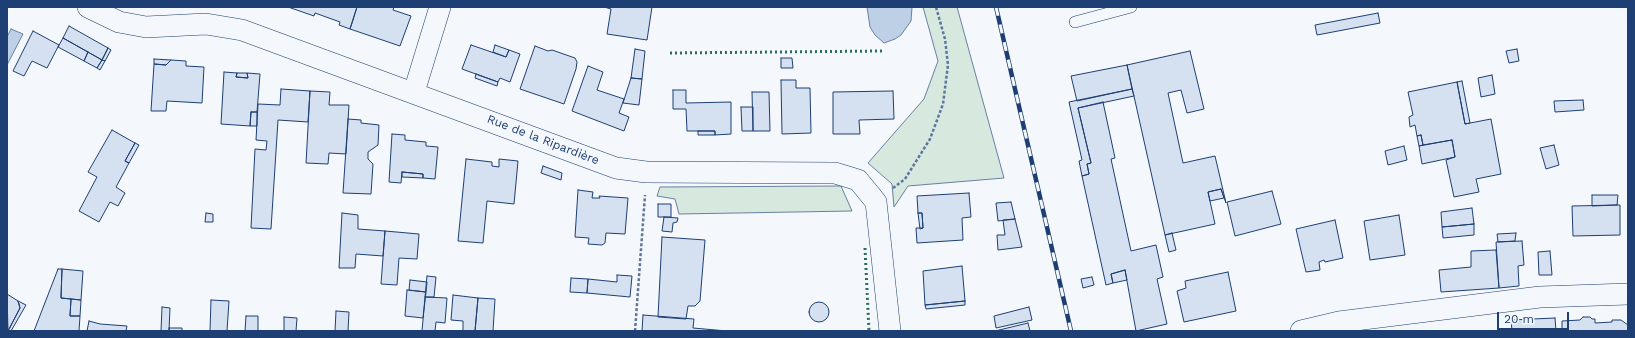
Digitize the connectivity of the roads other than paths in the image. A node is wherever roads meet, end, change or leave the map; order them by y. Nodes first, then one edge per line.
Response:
1 (88, 7) edge
2 (440, 7) edge
3 (1131, 7) edge
4 (1075, 22) dead end
5 (414, 92) junction
6 (1628, 294) edge
7 (890, 331) edge
8 (1301, 331) edge

1 - 5 street, Rue de la Ripardière
2 - 5 street
3 - 4 lane
5 - 7 street, Rue de la Ripardière
6 - 8 street

